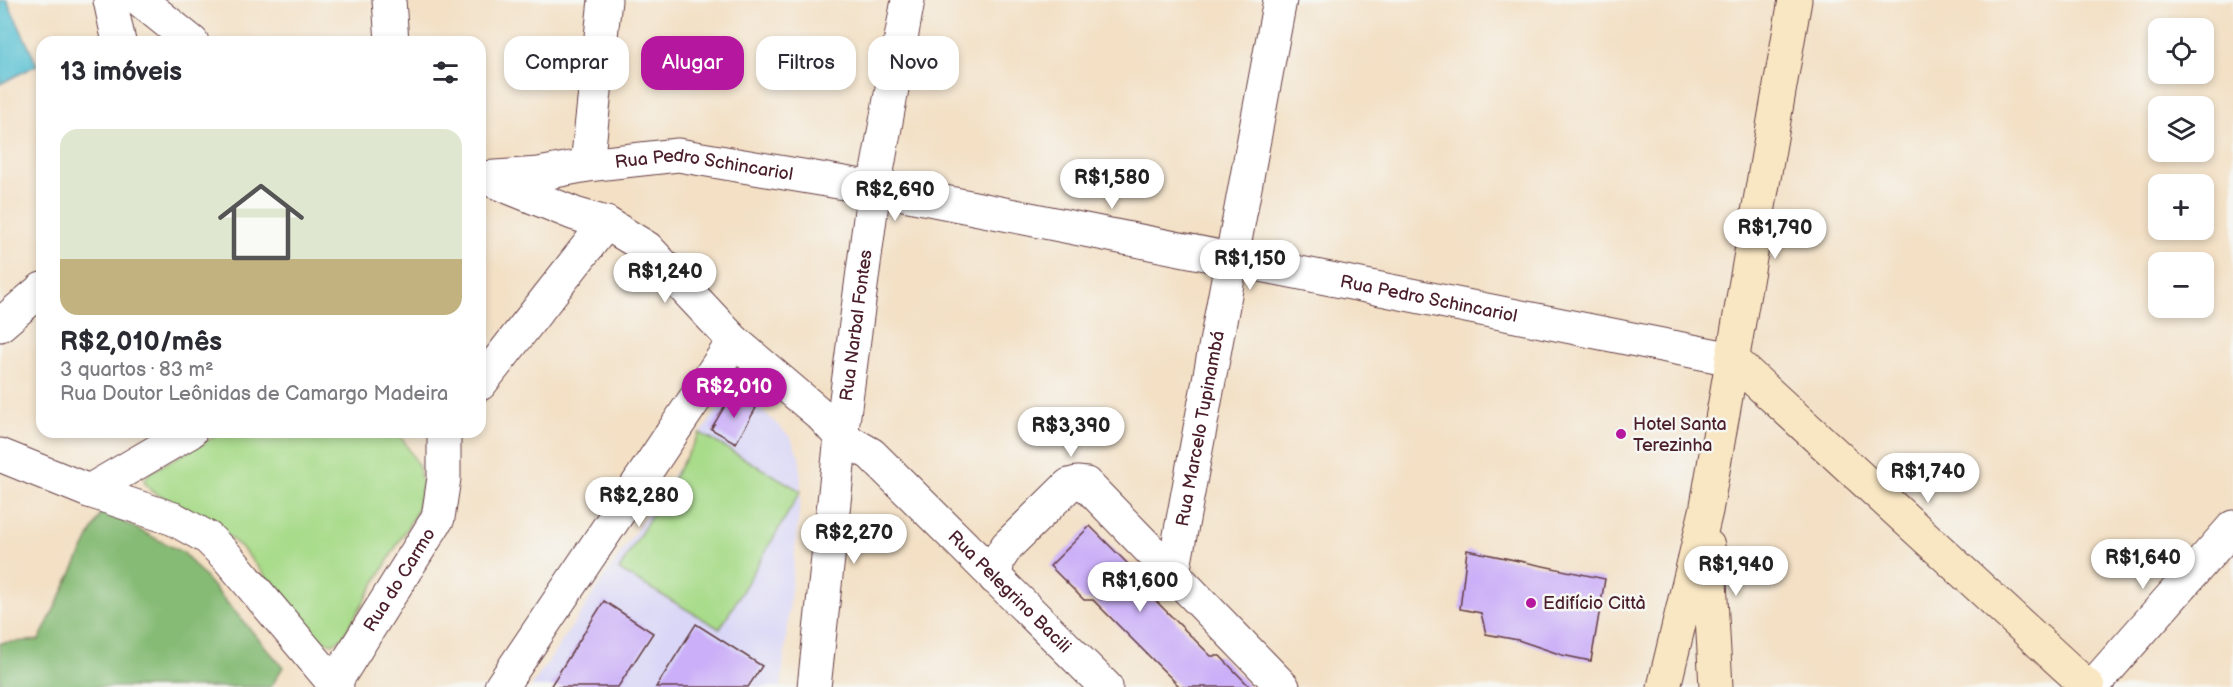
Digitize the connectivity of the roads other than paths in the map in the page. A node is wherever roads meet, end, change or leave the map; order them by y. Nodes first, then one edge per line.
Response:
1 (110, 0) edge
2 (140, 0) edge
3 (389, 0) edge
4 (605, 0) edge
5 (908, 0) edge
6 (1280, 0) edge
7 (1795, 0) edge
8 (118, 36) edge
9 (185, 36) edge
10 (392, 36) edge
11 (586, 165) junction
12 (486, 179) edge
13 (486, 180) edge
14 (874, 188) junction
15 (606, 223) junction
16 (1230, 260) junction
17 (36, 294) edge
18 (0, 325) edge
19 (734, 340) junction
20 (1732, 360) junction
21 (486, 376) edge
22 (841, 437) junction
23 (180, 438) edge
24 (444, 438) edge
25 (0, 454) edge
26 (89, 490) junction
27 (1706, 511) junction
28 (2233, 527) edge
29 (1173, 573) junction
30 (995, 578) junction
31 (335, 686) edge
32 (501, 687) edge
33 (814, 687) edge
34 (1106, 687) edge
35 (1283, 687) edge
36 (1664, 687) edge
37 (1716, 687) edge
38 (2090, 687) edge

1 - 8 street
2 - 9 street
3 - 10 street
4 - 11 street
5 - 14 street, Rua Narbal Fontes
6 - 16 street, Rua Marcelo Tupinambá
7 - 20 main road
11 - 12 street, Rua Pedro Schincariol
11 - 14 street, Rua Pedro Schincariol
13 - 15 street, Rua Pelegrino Bacili
14 - 16 street, Rua Pedro Schincariol
14 - 22 street, Rua Narbal Fontes
15 - 19 street, Rua Pelegrino Bacili
15 - 21 street
16 - 20 street, Rua Pedro Schincariol
16 - 29 street, Rua Marcelo Tupinambá
17 - 18 street
19 - 22 street, Rua Pelegrino Bacili
19 - 32 street
20 - 27 main road
20 - 38 main road
22 - 30 street, Rua Pelegrino Bacili
22 - 33 street, Rua Narbal Fontes
23 - 26 street
24 - 31 street, Rua do Carmo
25 - 26 street
26 - 31 street
27 - 36 main road
27 - 37 main road
28 - 38 street
29 - 30 street
29 - 35 street
30 - 34 street, Rua Pelegrino Bacili

